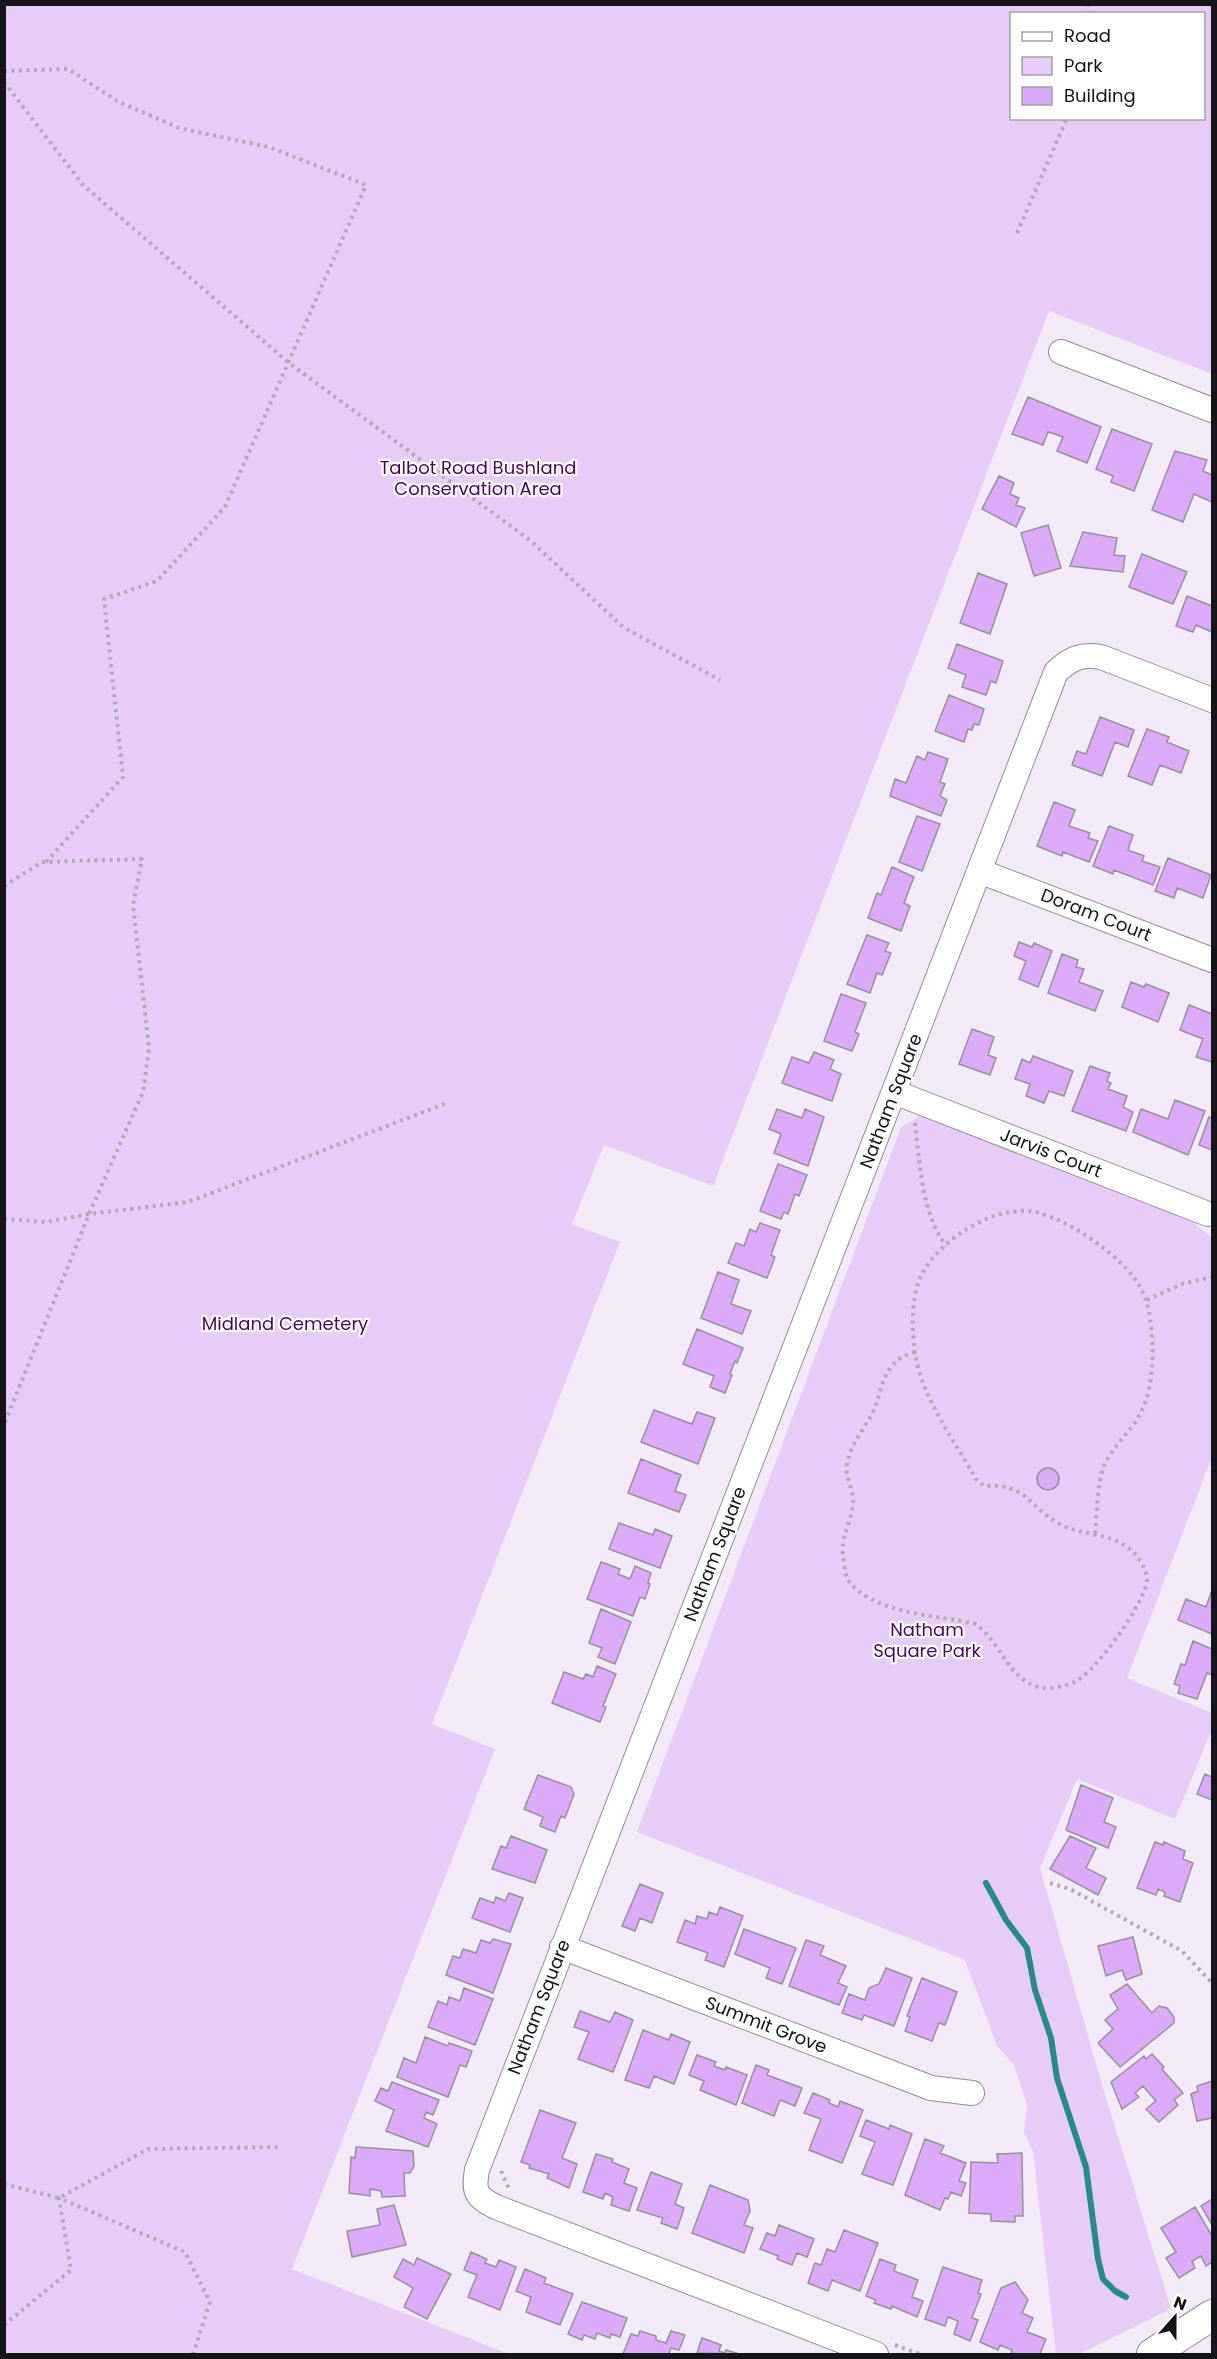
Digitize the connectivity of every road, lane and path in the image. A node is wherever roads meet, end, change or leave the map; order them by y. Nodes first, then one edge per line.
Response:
1 (4, 71) edge
2 (4, 82) edge
3 (1066, 120) edge
4 (1017, 233) dead end
5 (1061, 352) dead end
6 (289, 363) junction
7 (1212, 410) edge
8 (720, 680) dead end
9 (1212, 700) edge
10 (46, 862) junction
11 (979, 871) junction
12 (4, 886) edge
13 (1212, 960) edge
14 (894, 1092) junction
15 (447, 1103) dead end
16 (914, 1117) dead end
17 (89, 1214) junction
18 (1208, 1214) dead end
19 (4, 1218) edge
20 (946, 1246) junction
21 (1212, 1276) edge
22 (1147, 1300) junction
23 (915, 1352) junction
24 (4, 1425) edge
25 (1095, 1533) junction
26 (1050, 1883) dead end
27 (562, 1947) junction
28 (1212, 1983) edge
29 (972, 2093) dead end
30 (278, 2147) dead end
31 (500, 2166) dead end
32 (4, 2184) edge
33 (514, 2195) dead end
34 (59, 2198) junction
35 (1212, 2315) edge
36 (4, 2325) edge
37 (881, 2348) edge
38 (193, 2355) edge
39 (920, 2355) edge
40 (1152, 2355) edge

1 - 6 path
2 - 6 path
3 - 4 path
5 - 7 street
6 - 8 path
6 - 10 path
9 - 11 street, Natham Square
10 - 12 path
10 - 17 path
11 - 13 street, Doram Court
11 - 14 street, Natham Square
14 - 18 street, Jarvis Court
14 - 27 street, Natham Square
15 - 17 path
16 - 20 path
17 - 19 path
17 - 24 path
20 - 22 path
20 - 23 path
21 - 22 path
22 - 25 path
23 - 25 path
23 - 25 path
26 - 28 path
27 - 29 street, Summit Grove
27 - 37 street, Natham Square
30 - 34 path
31 - 33 path
32 - 34 path
34 - 36 path
34 - 38 path
35 - 40 street
37 - 39 path

